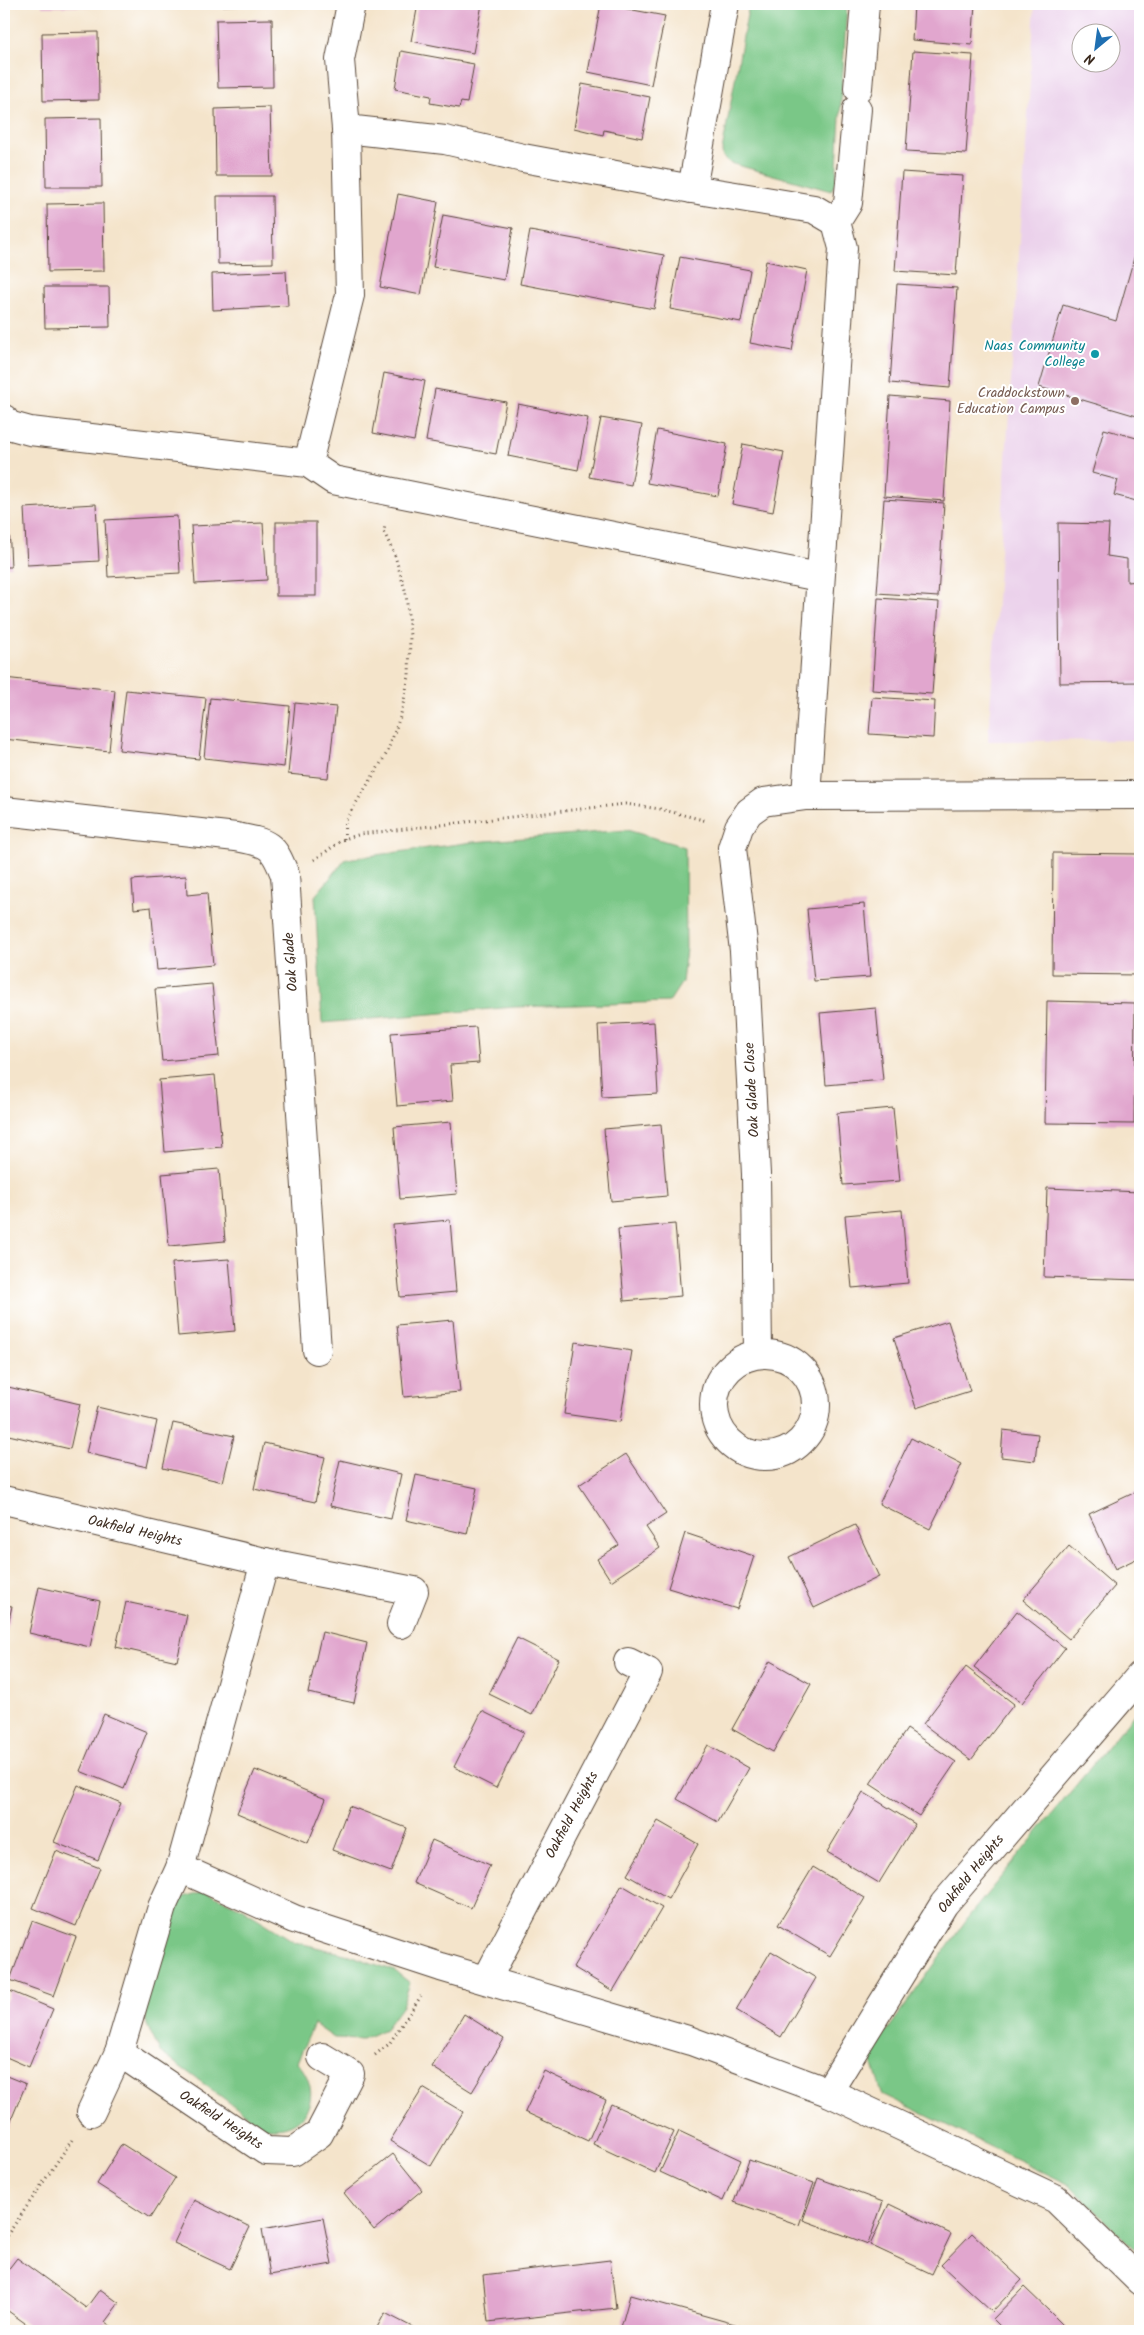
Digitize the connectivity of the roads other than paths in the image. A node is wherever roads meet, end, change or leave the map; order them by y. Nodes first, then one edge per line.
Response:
1 (351, 4) edge
2 (725, 4) edge
3 (865, 4) edge
4 (346, 129) junction
5 (692, 189) junction
6 (836, 222) junction
7 (4, 418) edge
8 (308, 463) junction
9 (819, 576) junction
10 (1140, 795) edge
11 (806, 796) junction
12 (4, 811) edge
13 (317, 1350) dead end
14 (758, 1354) dead end
15 (4, 1500) edge
16 (265, 1562) junction
17 (401, 1624) dead end
18 (628, 1662) dead end
19 (1140, 1676) edge
20 (180, 1868) junction
21 (487, 1978) junction
22 (119, 2052) junction
23 (322, 2057) dead end
24 (828, 2092) junction
25 (91, 2112) road end
26 (1140, 2280) edge

1 - 4 street
2 - 5 street
3 - 6 street
4 - 5 street
4 - 8 street
5 - 6 street
6 - 9 street
7 - 8 street
8 - 9 street
9 - 11 street
10 - 11 street
11 - 14 street, Oak Glade Close
12 - 13 street, Oak Glade
15 - 16 street, Oakfield Heights
16 - 17 street, Oakfield Heights
16 - 20 street
18 - 21 street, Oakfield Heights
19 - 24 street, Oakfield Heights
20 - 21 street
20 - 22 street
21 - 24 street
22 - 23 street, Oakfield Heights
22 - 25 street
24 - 26 street

